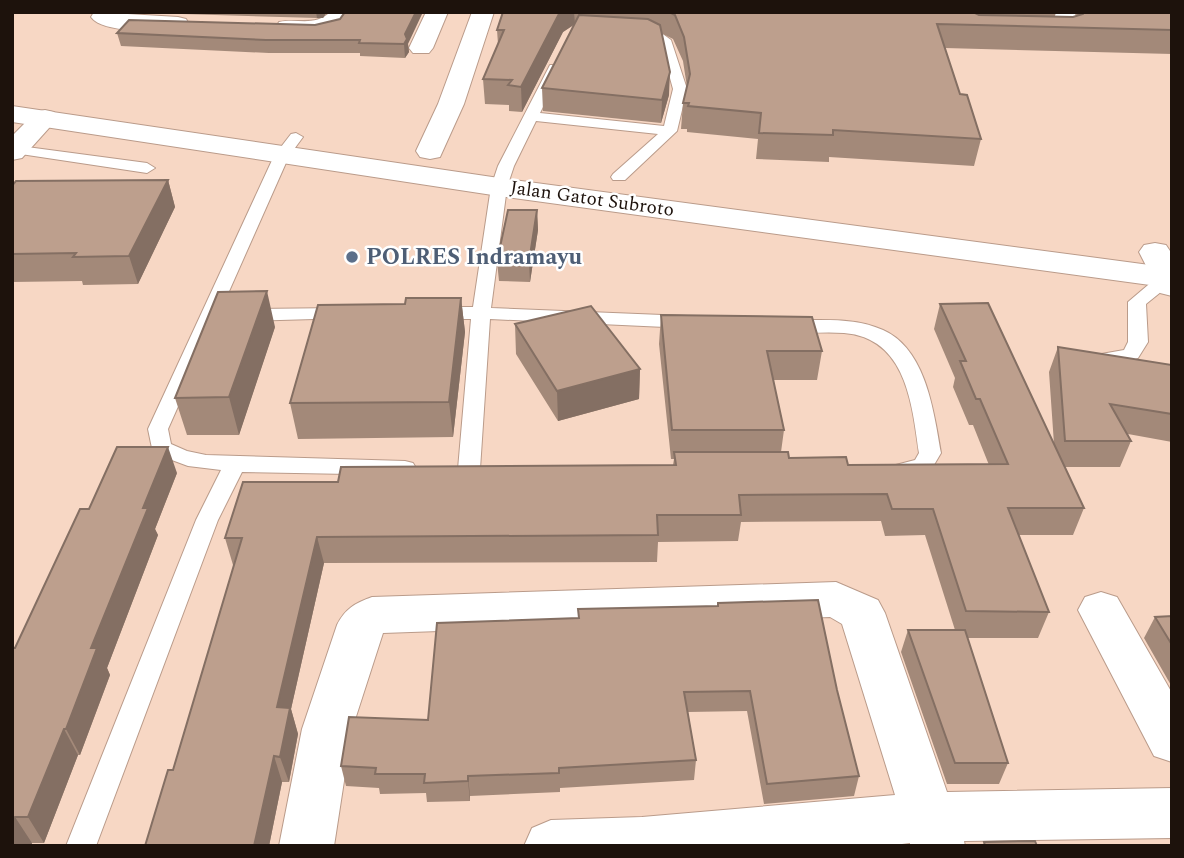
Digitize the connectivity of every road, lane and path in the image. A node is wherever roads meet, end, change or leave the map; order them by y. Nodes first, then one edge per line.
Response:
1 (106, 12) edge
2 (342, 12) edge
3 (437, 12) edge
4 (483, 12) edge
5 (961, 12) edge
6 (1063, 12) edge
7 (194, 24) edge
8 (263, 26) edge
9 (618, 32) edge
10 (421, 48) dead end
11 (560, 57) edge
12 (12, 97) edge
13 (12, 114) edge
14 (532, 117) junction
15 (45, 118) junction
16 (670, 131) junction
17 (289, 146) junction
18 (13, 150) edge
19 (430, 151) junction
20 (147, 168) dead end
21 (503, 176) junction
22 (619, 177) junction
23 (1167, 270) edge
24 (414, 313) edge
25 (481, 313) junction
26 (360, 314) edge
27 (212, 316) junction
28 (702, 323) edge
29 (768, 325) edge
30 (1097, 359) edge
31 (235, 464) junction
32 (468, 469) junction
33 (495, 469) edge
34 (878, 471) edge
35 (1101, 610) dead end
36 (1172, 740) edge
37 (1172, 813) edge
38 (934, 831) edge
39 (643, 844) edge
40 (81, 846) edge
41 (306, 846) edge
42 (551, 846) edge

1 - 7 street
2 - 8 street
3 - 10 street
4 - 19 street
5 - 6 street
9 - 16 lane
11 - 14 lane
12 - 17 street, Jalan Gatot Subroto
13 - 15 street, Jalan Gatot Subroto
14 - 16 lane
14 - 21 lane
15 - 17 street, Jalan Gatot Subroto
15 - 18 street
16 - 22 lane
17 - 19 street, Jalan Gatot Subroto
17 - 21 street, Jalan Gatot Subroto
17 - 27 lane
18 - 20 lane
19 - 21 street, Jalan Gatot Subroto
21 - 22 street, Jalan Gatot Subroto
21 - 23 street, Jalan Gatot Subroto
21 - 25 lane
22 - 23 street, Jalan Gatot Subroto
23 - 30 lane
24 - 25 lane
25 - 28 lane
25 - 32 lane
26 - 27 lane
27 - 31 lane
29 - 34 lane
31 - 32 lane
31 - 40 lane
32 - 33 lane
35 - 36 street
37 - 38 street
38 - 39 street
38 - 41 street
39 - 42 street

